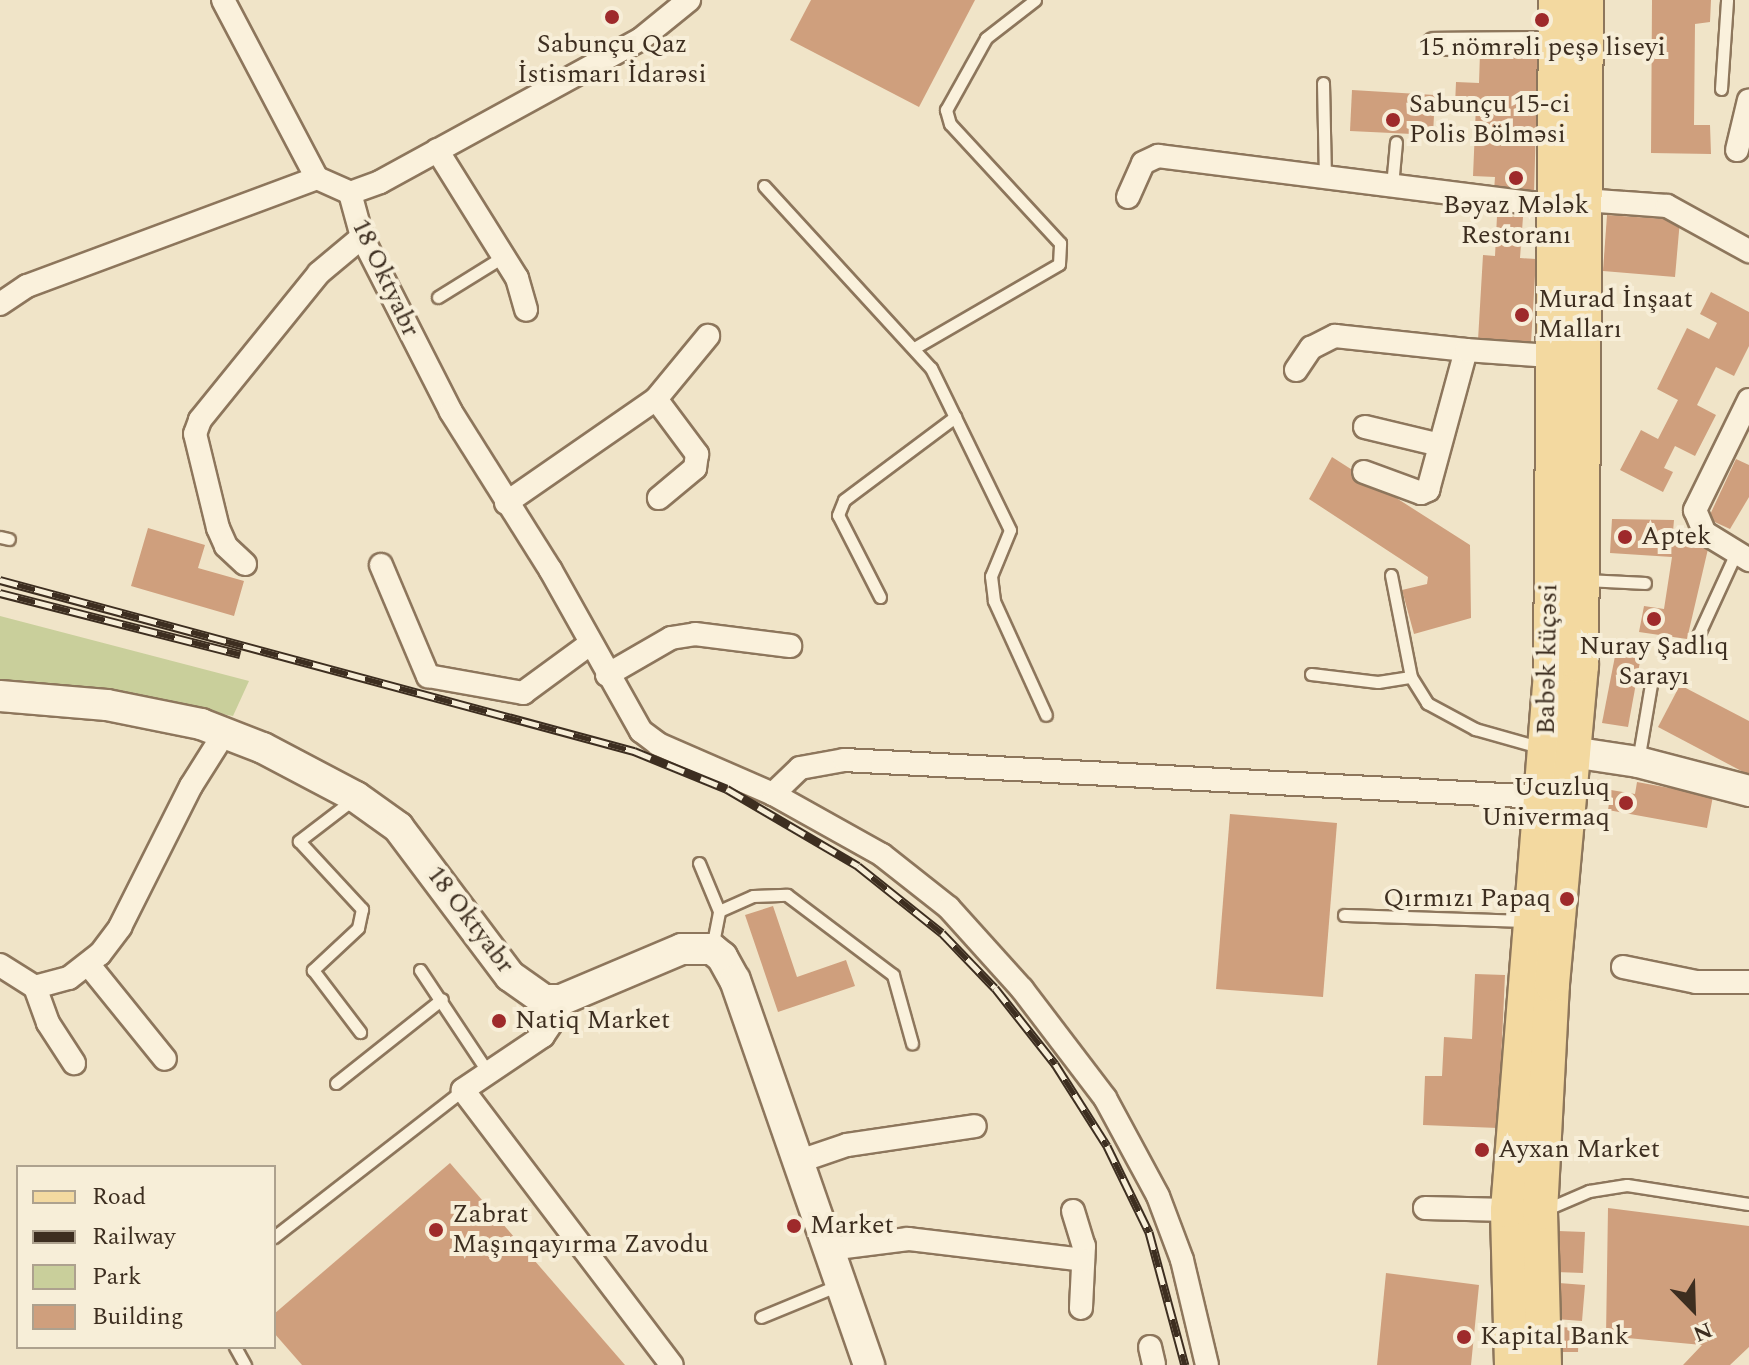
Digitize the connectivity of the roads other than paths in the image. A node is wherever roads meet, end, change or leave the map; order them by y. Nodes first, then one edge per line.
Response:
1 (223, 0) edge
2 (689, 0) edge
3 (1035, 0) edge
4 (1556, 0) edge
5 (1586, 0) edge
6 (1727, 0) edge
7 (1556, 43) junction
8 (1434, 44) dead end
9 (1323, 83) dead end
10 (1721, 89) dead end
11 (1749, 100) edge
12 (1396, 142) dead end
13 (437, 150) junction
14 (1737, 150) dead end
15 (317, 178) junction
16 (1325, 178) junction
17 (764, 186) dead end
18 (1392, 186) junction
19 (350, 193) junction
20 (1128, 197) dead end
21 (1568, 203) junction
22 (362, 237) junction
23 (1749, 251) edge
24 (504, 256) junction
25 (438, 297) dead end
26 (0, 304) edge
27 (526, 310) dead end
28 (708, 336) dead end
29 (916, 347) junction
30 (1466, 350) junction
31 (1550, 356) junction
32 (1296, 370) dead end
33 (656, 399) junction
34 (1746, 411) edge
35 (955, 417) junction
36 (1365, 427) dead end
37 (1436, 444) junction
38 (1364, 472) dead end
39 (659, 498) dead end
40 (506, 503) junction
41 (1743, 557) edge
42 (245, 564) dead end
43 (381, 565) dead end
44 (1391, 575) dead end
45 (1582, 580) junction
46 (1645, 583) dead end
47 (880, 597) dead end
48 (1695, 642) dead end
49 (590, 644) junction
50 (790, 646) dead end
51 (1311, 674) dead end
52 (607, 675) junction
53 (1411, 677) junction
54 (1652, 678) dead end
55 (0, 696) edge
56 (1046, 715) dead end
57 (225, 732) junction
58 (1561, 751) junction
59 (1638, 762) junction
60 (1749, 791) edge
61 (773, 794) junction
62 (356, 797) junction
63 (1540, 797) junction
64 (699, 863) dead end
65 (719, 911) junction
66 (1344, 915) dead end
67 (1527, 921) junction
68 (712, 949) junction
69 (88, 964) junction
70 (0, 965) edge
71 (1623, 967) dead end
72 (420, 970) dead end
73 (1749, 982) edge
74 (27, 983) junction
75 (0, 991) edge
76 (442, 999) junction
77 (561, 1000) junction
78 (360, 1032) dead end
79 (912, 1043) dead end
80 (165, 1059) dead end
81 (74, 1063) dead end
82 (487, 1071) junction
83 (336, 1083) dead end
84 (463, 1090) junction
85 (975, 1126) dead end
86 (797, 1162) junction
87 (1749, 1204) edge
88 (1425, 1208) dead end
89 (1073, 1211) dead end
90 (1524, 1211) junction
91 (276, 1235) edge
92 (829, 1249) junction
93 (1083, 1260) junction
94 (841, 1284) junction
95 (1081, 1308) dead end
96 (761, 1317) dead end
97 (672, 1365) edge
98 (869, 1365) edge
99 (1207, 1365) edge
100 (1512, 1365) edge
101 (1544, 1365) edge

1 - 15 street
2 - 13 street
3 - 29 lane
4 - 7 main road, Babək küçəsi
5 - 21 main road, Babək küçəsi
6 - 10 lane
7 - 8 street
7 - 21 main road, Babək küçəsi
9 - 16 lane
11 - 14 street
12 - 18 lane
13 - 19 street
13 - 24 street
15 - 19 street
15 - 26 street
16 - 18 street
16 - 20 street
17 - 29 lane
18 - 21 street
19 - 22 street, 18 Oktyabr
21 - 23 street
21 - 31 main road, Babək küçəsi
21 - 45 main road, Babək küçəsi
22 - 40 street, 18 Oktyabr
22 - 42 street
24 - 25 lane
24 - 27 street
28 - 33 street
29 - 35 lane
30 - 31 street
30 - 32 street
30 - 37 street
31 - 58 main road, Babək küçəsi
33 - 39 street
33 - 40 street
34 - 41 street
35 - 47 lane
35 - 56 lane
36 - 37 street
37 - 38 street
40 - 49 street, 18 Oktyabr
41 - 48 lane
43 - 49 street
44 - 53 lane
45 - 46 lane
45 - 58 main road, Babək küçəsi
49 - 52 street, 18 Oktyabr
50 - 52 street
51 - 53 lane
52 - 61 street, 18 Oktyabr
53 - 58 lane
54 - 59 lane
55 - 57 street, 18 Oktyabr
57 - 62 street, 18 Oktyabr
57 - 69 street
58 - 59 street
58 - 63 main road, Babək küçəsi
58 - 90 main road, Babək küçəsi
59 - 60 street
61 - 63 street
61 - 99 street, 18 Oktyabr
62 - 77 street, 18 Oktyabr
62 - 78 lane
63 - 67 main road, Babək küçəsi
64 - 65 lane
65 - 68 lane
65 - 79 lane
66 - 67 lane
67 - 90 main road, Babək küçəsi
68 - 77 street
68 - 86 street
69 - 74 street
69 - 80 street
70 - 74 street
71 - 73 street
72 - 76 lane
74 - 75 street
74 - 81 street
76 - 82 lane
76 - 83 lane
77 - 82 street
82 - 84 street
84 - 91 lane
84 - 97 street
85 - 86 street
86 - 92 street
87 - 90 lane
88 - 90 street
89 - 93 street
90 - 100 main road, Babək küçəsi
90 - 101 main road, Babək küçəsi
92 - 93 street
92 - 94 street
93 - 95 street
94 - 96 lane
94 - 98 street

